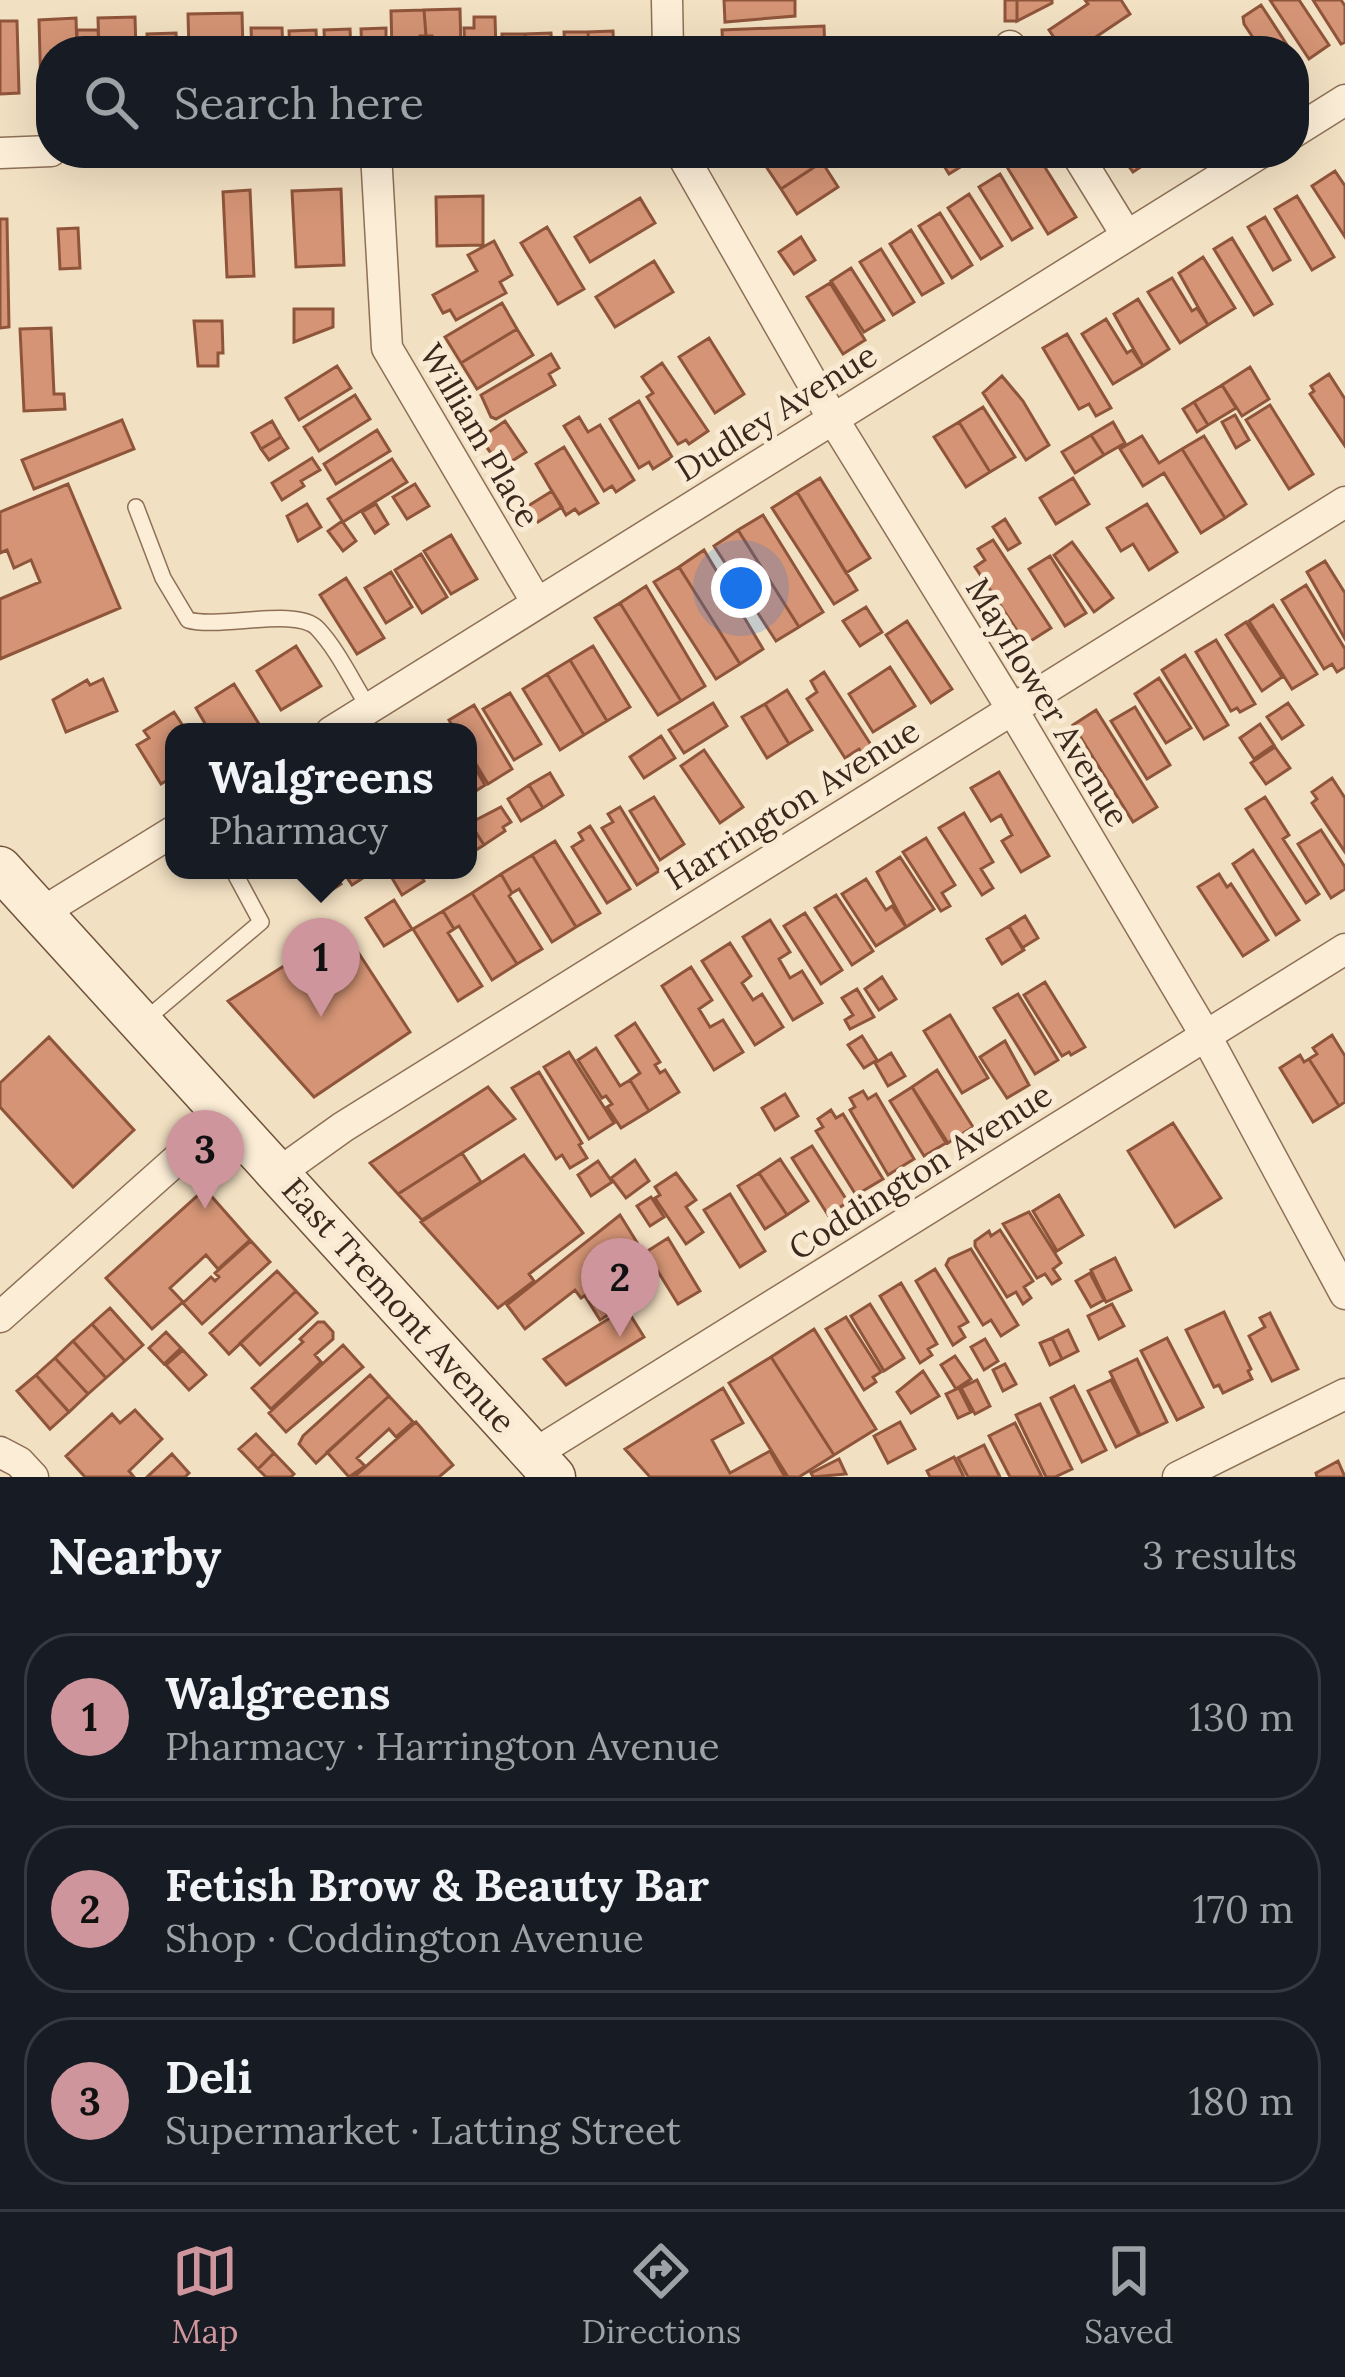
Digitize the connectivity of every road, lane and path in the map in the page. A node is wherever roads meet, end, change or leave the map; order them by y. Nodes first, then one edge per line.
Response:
1 (667, 0) edge
2 (668, 36) edge
3 (1345, 100) edge
4 (1309, 123) edge
5 (36, 152) edge
6 (0, 153) edge
7 (377, 168) edge
8 (690, 168) edge
9 (1085, 168) edge
10 (1236, 168) edge
11 (1127, 236) junction
12 (833, 419) junction
13 (1345, 502) edge
14 (136, 507) dead end
15 (537, 603) junction
16 (369, 708) junction
17 (1012, 709) junction
18 (345, 723) edge
19 (165, 836) edge
20 (0, 868) edge
21 (238, 879) edge
22 (41, 914) junction
23 (1345, 949) edge
24 (141, 1023) junction
25 (1206, 1036) junction
26 (227, 1114) junction
27 (280, 1172) junction
28 (1345, 1294) edge
29 (0, 1318) edge
30 (1345, 1394) edge
31 (0, 1452) edge
32 (544, 1465) edge
33 (33, 1477) edge
34 (1178, 1477) edge

1 - 2 street
3 - 4 street
5 - 6 street
7 - 15 street, William Place
8 - 12 street, Mayflower Avenue
9 - 11 street
10 - 11 street, Dudley Avenue
11 - 12 street, Dudley Avenue
12 - 15 street, Dudley Avenue
12 - 17 street, Mayflower Avenue
13 - 17 street, Harrington Avenue
14 - 16 lane
15 - 16 street, Dudley Avenue
16 - 18 street, Dudley Avenue
17 - 25 street, Mayflower Avenue
17 - 27 street, Harrington Avenue
19 - 22 street
20 - 22 main road, East Tremont Avenue
21 - 24 lane
22 - 24 main road, East Tremont Avenue
23 - 25 street, Coddington Avenue
24 - 26 main road, East Tremont Avenue
25 - 28 street, Mayflower Avenue
25 - 32 street, Coddington Avenue
26 - 27 main road, East Tremont Avenue
26 - 29 street
27 - 32 main road, East Tremont Avenue
30 - 34 street
31 - 33 street

